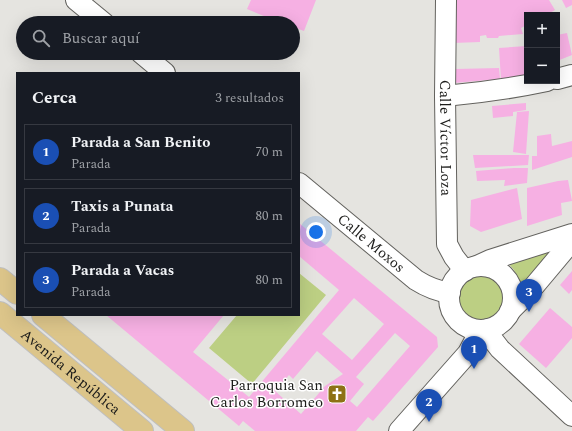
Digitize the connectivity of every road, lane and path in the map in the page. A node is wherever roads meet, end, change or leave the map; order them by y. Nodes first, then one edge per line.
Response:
1 (76, 0) edge
2 (446, 0) edge
3 (95, 16) edge
4 (149, 60) edge
5 (164, 72) edge
6 (572, 75) edge
7 (560, 78) edge
8 (533, 84) edge
9 (445, 96) junction
10 (300, 184) edge
11 (572, 234) edge
12 (572, 241) edge
13 (470, 269) junction
14 (0, 279) edge
15 (16, 292) edge
16 (450, 293) junction
17 (510, 312) junction
18 (0, 313) edge
19 (44, 316) edge
20 (484, 329) junction
21 (572, 416) edge
22 (142, 431) edge
23 (183, 431) edge
24 (399, 431) edge

1 - 3 street
2 - 9 street, Calle Víctor Loza
4 - 5 street
6 - 7 street
8 - 9 street
9 - 13 street, Calle Víctor Loza
10 - 16 street, Calle Moxos
11 - 13 street
12 - 17 street
13 - 16 street
13 - 17 street
14 - 15 main road
16 - 20 street
17 - 20 street
18 - 22 main road, Avenida República
19 - 23 main road, Avenida República
20 - 21 street
20 - 24 street

